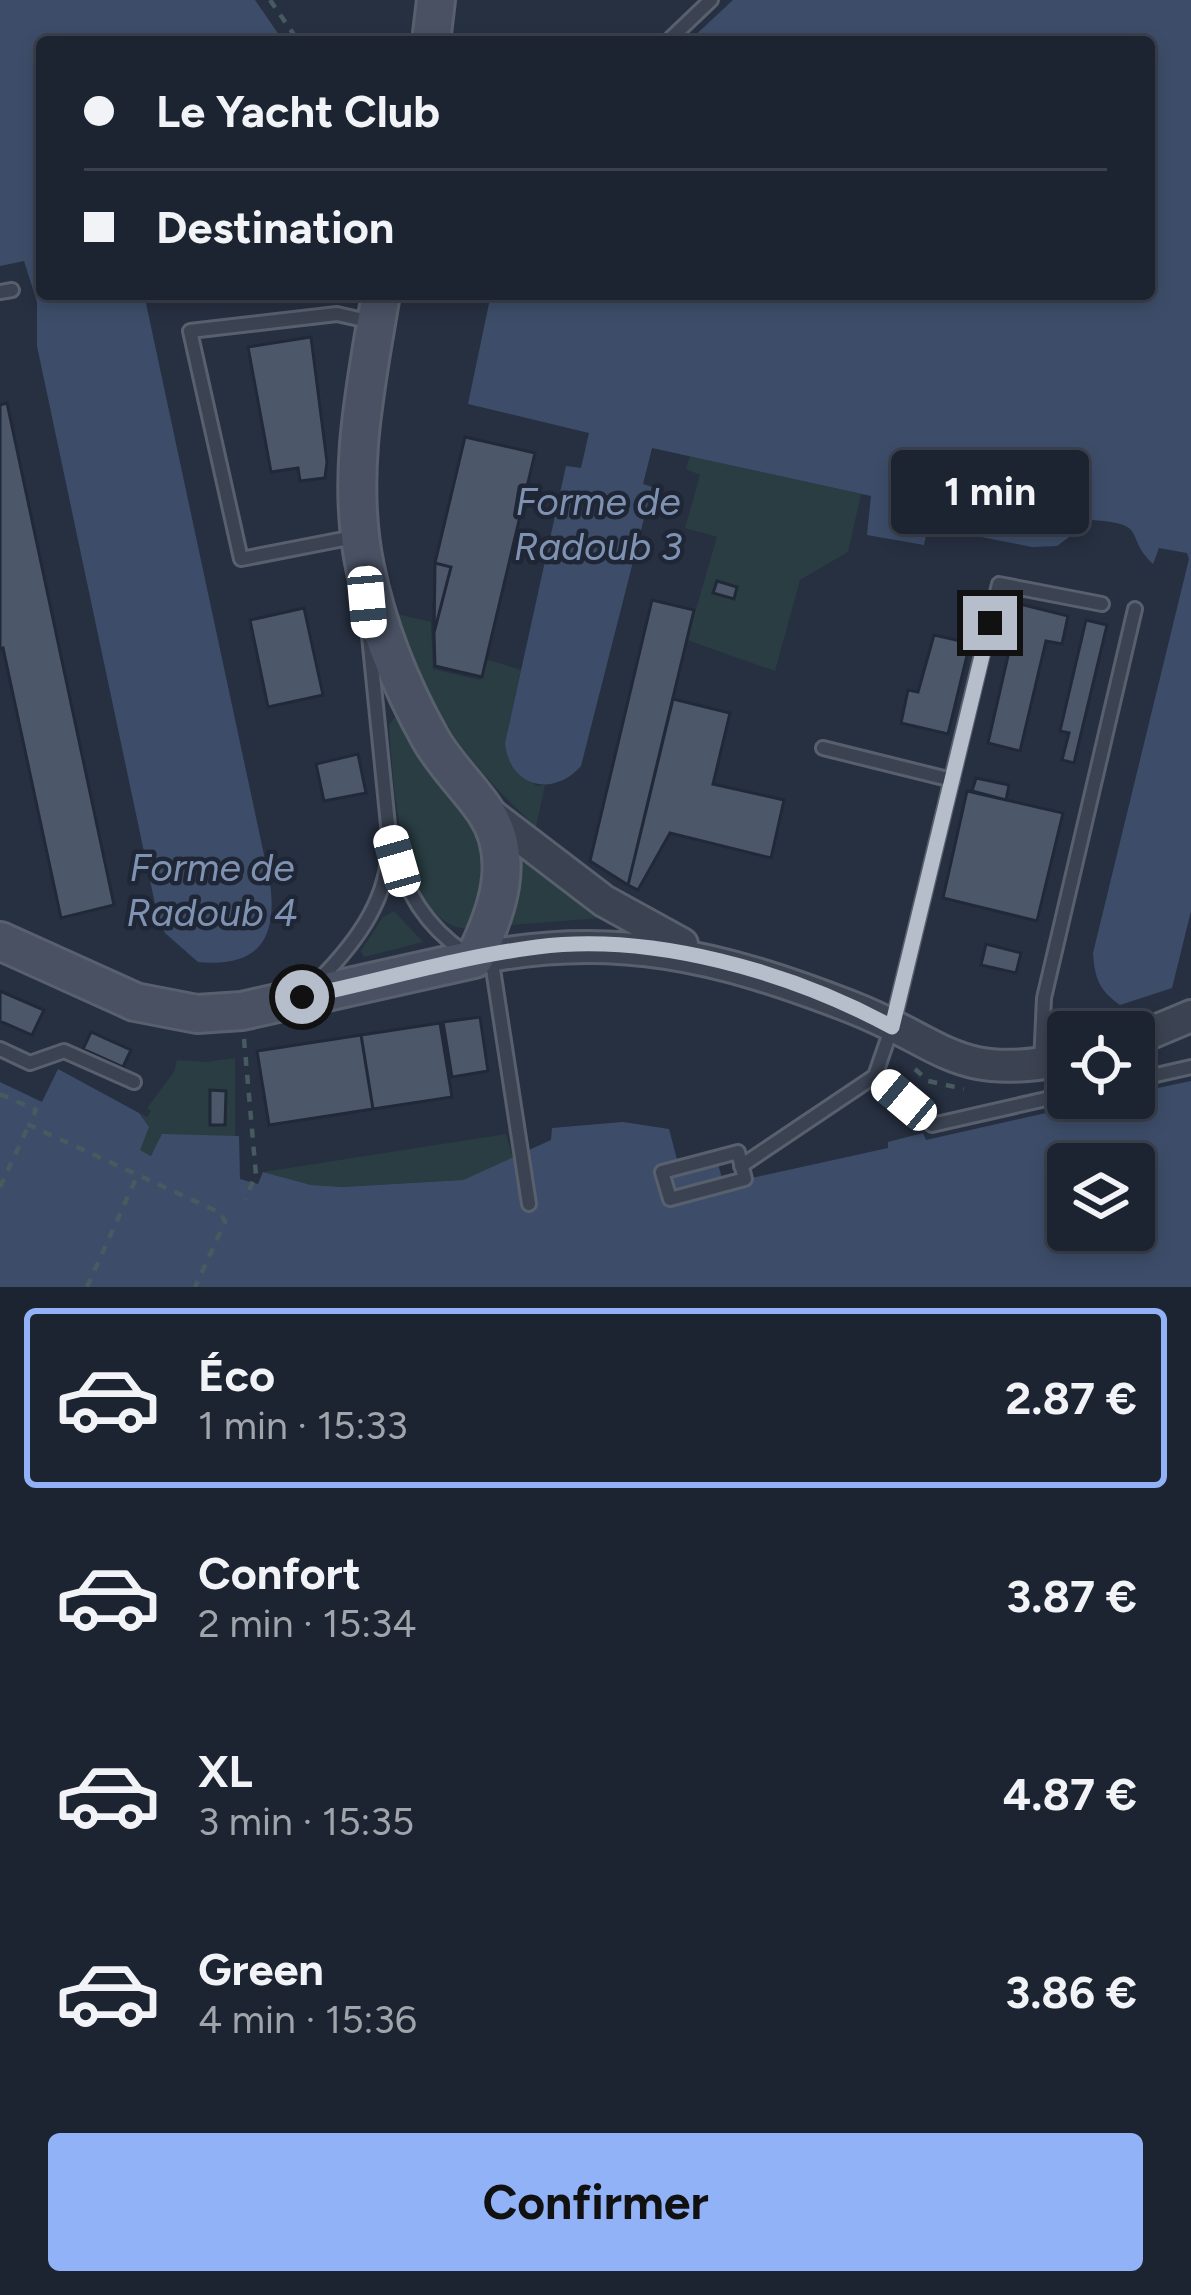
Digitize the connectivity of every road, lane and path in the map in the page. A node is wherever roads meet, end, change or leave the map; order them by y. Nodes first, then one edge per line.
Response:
1 (270, 0) edge
2 (436, 0) edge
3 (711, 0) edge
4 (295, 36) edge
5 (431, 36) edge
6 (673, 36) edge
7 (380, 304) edge
8 (362, 549) junction
9 (1102, 604) dead end
10 (1135, 609) dead end
11 (823, 748) dead end
12 (952, 780) junction
13 (484, 810) junction
14 (389, 835) junction
15 (0, 941) edge
16 (483, 957) junction
17 (719, 962) junction
18 (302, 997) junction
19 (242, 1011) junction
20 (1191, 1016) edge
21 (1047, 1021) edge
22 (892, 1027) junction
23 (1155, 1031) edge
24 (0, 1049) edge
25 (1047, 1063) edge
26 (1191, 1067) edge
27 (1155, 1075) edge
28 (875, 1076) junction
29 (134, 1082) dead end
30 (0, 1094) edge
31 (1047, 1099) edge
32 (29, 1125) junction
33 (741, 1166) junction
34 (138, 1174) junction
35 (0, 1187) edge
36 (245, 1198) dead end
37 (529, 1204) dead end
38 (87, 1287) edge
39 (195, 1287) edge

1 - 4 path
2 - 5 main road
3 - 6 lane
7 - 8 main road
7 - 8 lane
8 - 13 main road
8 - 14 lane
9 - 12 lane
10 - 21 lane
11 - 12 lane
12 - 22 lane
13 - 16 main road
13 - 17 street
14 - 16 lane
14 - 18 lane
15 - 19 main road
16 - 17 street
16 - 18 main road
16 - 37 lane
17 - 22 street
18 - 19 main road
19 - 36 path
20 - 23 street
22 - 25 street
22 - 28 lane
24 - 29 lane
26 - 27 lane
28 - 31 lane
28 - 33 lane
30 - 32 path
32 - 34 path
32 - 35 path
33 - 33 lane
34 - 38 path
34 - 39 path

